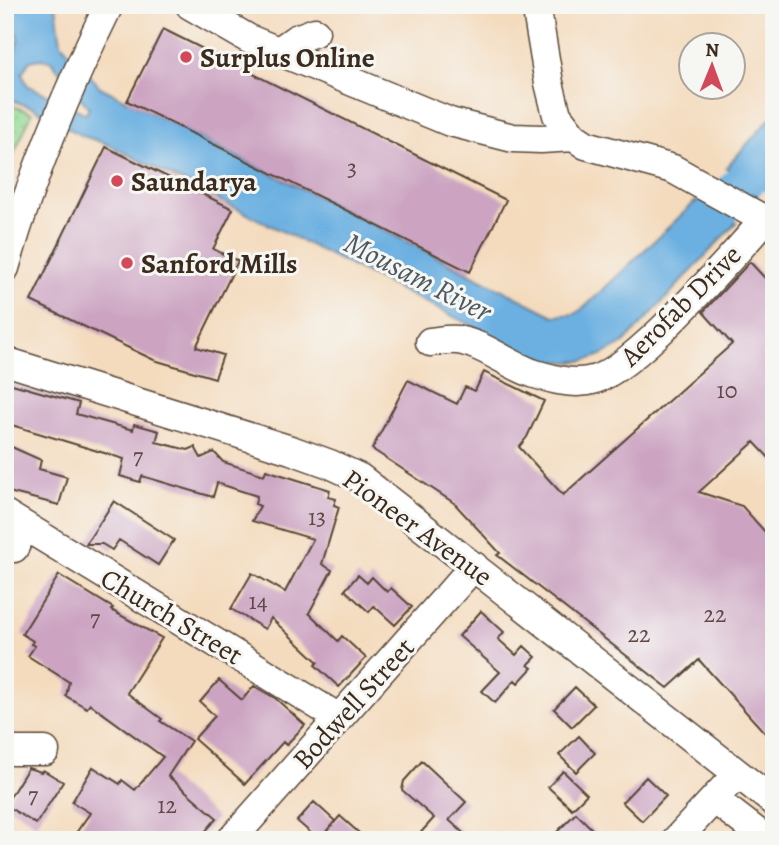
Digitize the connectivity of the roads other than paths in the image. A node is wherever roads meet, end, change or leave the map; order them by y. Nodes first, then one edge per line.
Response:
1 (109, 5) edge
2 (190, 5) edge
3 (536, 5) edge
4 (316, 32) dead end
5 (279, 51) junction
6 (574, 137) junction
7 (764, 220) edge
8 (5, 268) edge
9 (430, 342) dead end
10 (5, 361) edge
11 (15, 529) edge
12 (474, 566) junction
13 (339, 718) junction
14 (5, 749) edge
15 (45, 751) dead end
16 (737, 774) junction
17 (714, 799) junction
18 (774, 802) edge
19 (231, 840) edge
20 (676, 840) edge
21 (766, 840) edge

1 - 8 street
2 - 5 street
3 - 6 street
4 - 5 street
5 - 6 street
6 - 7 street
7 - 9 street, Aerofab Drive
10 - 12 street, Pioneer Avenue
11 - 13 street, Church Street
12 - 13 street, Bodwell Street
12 - 16 street, Pioneer Avenue
13 - 19 street, Bodwell Street
14 - 15 street
16 - 17 street
16 - 18 street, Pioneer Avenue
17 - 20 street
17 - 21 street

